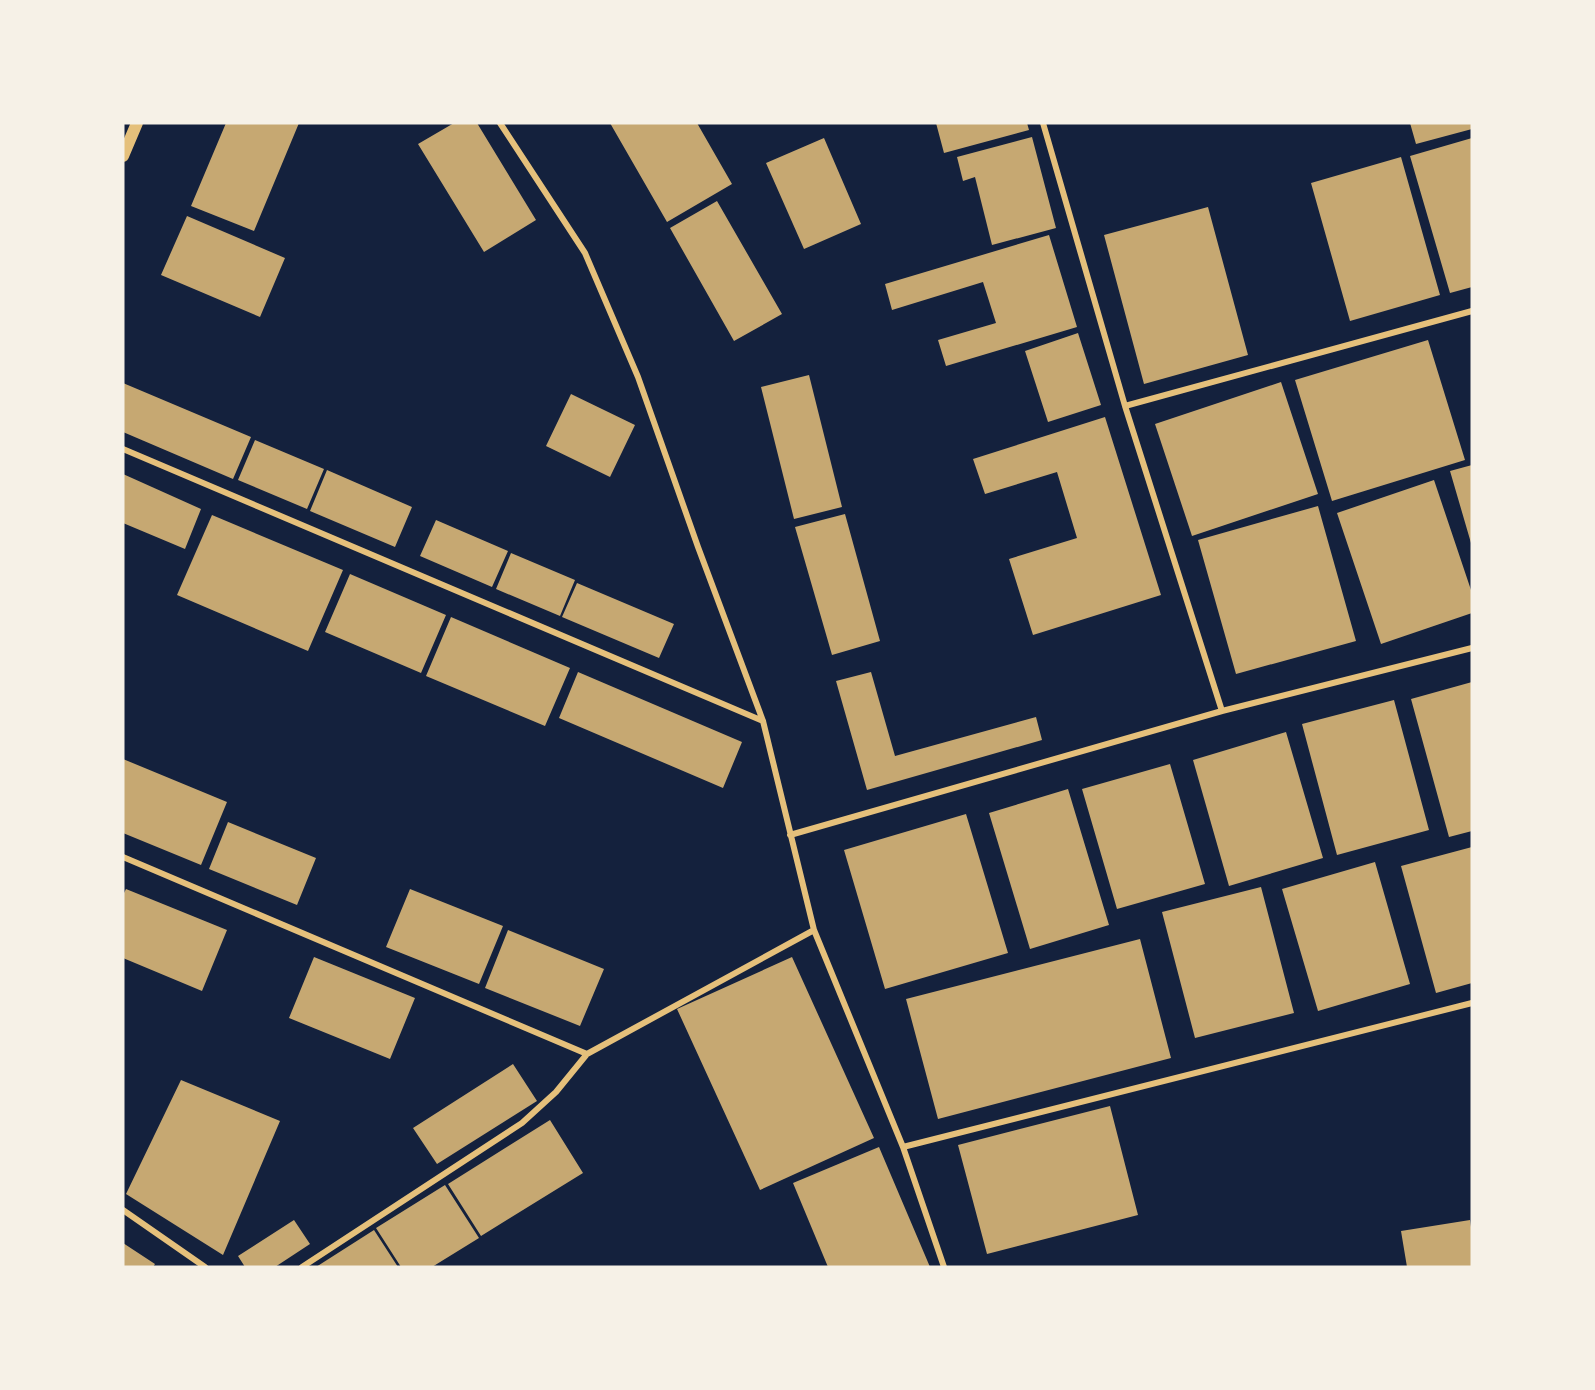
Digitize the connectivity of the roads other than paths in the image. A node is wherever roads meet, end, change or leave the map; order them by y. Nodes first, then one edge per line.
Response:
1 (136, 123) edge
2 (500, 123) edge
3 (1043, 123) edge
4 (123, 156) edge
5 (1472, 310) edge
6 (1125, 406) junction
7 (123, 449) edge
8 (1472, 648) edge
9 (1222, 711) junction
10 (763, 721) junction
11 (790, 835) junction
12 (123, 857) edge
13 (814, 930) junction
14 (1472, 1003) edge
15 (587, 1054) junction
16 (903, 1147) junction
17 (123, 1210) edge
18 (205, 1267) edge
19 (302, 1267) edge
20 (944, 1267) edge

1 - 4 main road
2 - 10 street
3 - 6 street
5 - 6 street
6 - 9 street
7 - 10 street
8 - 9 street
9 - 11 street
10 - 11 street
11 - 13 street
12 - 15 street
13 - 15 street
13 - 16 street
14 - 16 street
15 - 19 street
16 - 20 street
17 - 18 street

